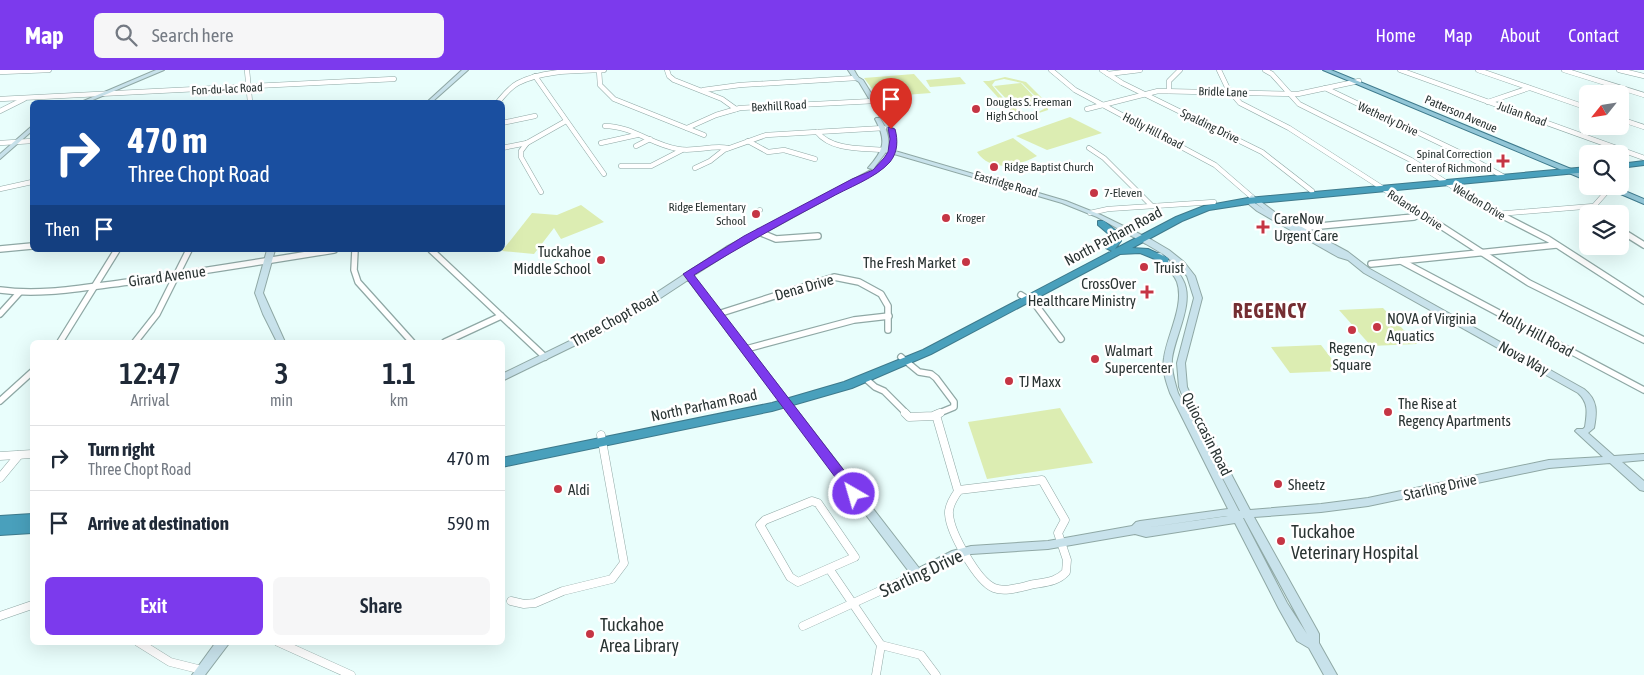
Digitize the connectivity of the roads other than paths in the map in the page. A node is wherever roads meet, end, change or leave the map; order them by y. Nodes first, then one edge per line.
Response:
1 (49, 70) edge
2 (161, 70) edge
3 (247, 70) edge
4 (465, 70) edge
5 (599, 70) edge
6 (604, 70) edge
7 (667, 70) edge
8 (851, 70) edge
9 (1051, 70) edge
10 (1102, 70) edge
11 (1140, 70) edge
12 (1180, 70) edge
13 (1219, 70) edge
14 (1265, 70) edge
15 (1326, 70) edge
16 (1332, 70) edge
17 (1400, 70) edge
18 (1478, 70) edge
19 (1564, 70) edge
20 (1619, 70) edge
21 (8, 71) edge
22 (0, 74) edge
23 (1108, 74) junction
24 (535, 76) junction
25 (1644, 76) edge
26 (856, 78) junction
27 (394, 79) dead end
28 (1357, 81) junction
29 (248, 88) junction
30 (1325, 88) junction
31 (1529, 88) junction
32 (703, 90) junction
33 (1169, 90) junction
34 (1230, 92) junction
35 (104, 94) junction
36 (1144, 94) junction
37 (1288, 94) junction
38 (1644, 95) edge
39 (25, 98) junction
40 (0, 99) edge
41 (89, 100) edge
42 (250, 100) edge
43 (431, 100) edge
44 (500, 100) edge
45 (870, 101) junction
46 (1488, 102) junction
47 (1102, 105) junction
48 (1579, 105) edge
49 (736, 109) junction
50 (1087, 109) dead end
51 (0, 112) edge
52 (535, 116) dead end
53 (566, 121) junction
54 (505, 122) edge
55 (1629, 122) edge
56 (605, 126) dead end
57 (1644, 127) edge
58 (687, 128) junction
59 (884, 128) junction
60 (30, 130) edge
61 (818, 132) junction
62 (639, 135) junction
63 (704, 135) dead end
64 (650, 139) junction
65 (894, 139) junction
66 (30, 141) edge
67 (748, 141) junction
68 (16, 142) junction
69 (0, 143) edge
70 (527, 143) junction
71 (601, 143) dead end
72 (636, 146) dead end
73 (505, 147) edge
74 (728, 148) junction
75 (1089, 148) dead end
76 (683, 150) junction
77 (889, 152) junction
78 (0, 157) edge
79 (910, 158) junction
80 (815, 159) dead end
81 (1644, 159) edge
82 (1629, 161) edge
83 (1644, 163) edge
84 (884, 164) junction
85 (1629, 165) edge
86 (621, 166) dead end
87 (1579, 167) edge
88 (695, 168) dead end
89 (1569, 169) junction
90 (1579, 169) edge
91 (1579, 173) edge
92 (604, 174) dead end
93 (1501, 175) junction
94 (855, 181) junction
95 (1444, 181) junction
96 (30, 182) edge
97 (1379, 187) junction
98 (0, 189) edge
99 (1312, 191) junction
100 (541, 192) dead end
101 (1629, 194) edge
102 (1252, 199) junction
103 (1644, 200) edge
104 (1214, 202) junction
105 (1151, 205) junction
106 (1579, 206) edge
107 (1090, 213) junction
108 (1497, 214) junction
109 (1424, 216) junction
110 (1101, 223) junction
111 (1158, 227) junction
112 (1299, 228) junction
113 (759, 232) junction
114 (1629, 234) edge
115 (818, 236) dead end
116 (1136, 238) junction
117 (1636, 238) junction
118 (1644, 238) edge
119 (1556, 244) junction
120 (1644, 245) edge
121 (30, 246) edge
122 (0, 249) edge
123 (116, 252) edge
124 (188, 252) edge
125 (270, 252) edge
126 (322, 252) edge
127 (356, 252) edge
128 (433, 252) edge
129 (1109, 253) junction
130 (1481, 253) junction
131 (1350, 258) junction
132 (1165, 260) junction
133 (267, 261) junction
134 (1401, 261) junction
135 (1371, 264) dead end
136 (688, 274) junction
137 (177, 275) junction
138 (96, 286) junction
139 (0, 290) edge
140 (19, 292) junction
141 (1025, 297) junction
142 (1644, 301) edge
143 (0, 314) edge
144 (718, 314) junction
145 (501, 316) junction
146 (889, 316) junction
147 (888, 330) dead end
148 (1061, 339) dead end
149 (61, 340) edge
150 (137, 340) edge
151 (281, 340) edge
152 (410, 340) edge
153 (449, 340) edge
154 (1644, 340) edge
155 (746, 349) junction
156 (545, 357) junction
157 (904, 359) junction
158 (30, 374) edge
159 (505, 377) edge
160 (866, 379) junction
161 (1644, 390) edge
162 (0, 401) edge
163 (784, 401) junction
164 (936, 415) junction
165 (602, 439) junction
166 (30, 454) edge
167 (18, 455) junction
168 (505, 455) edge
169 (0, 456) edge
170 (1644, 457) edge
171 (1614, 459) junction
172 (505, 462) edge
173 (0, 478) edge
174 (1644, 487) edge
175 (958, 491) junction
176 (1248, 514) junction
177 (1236, 515) junction
178 (30, 519) edge
179 (0, 521) edge
180 (30, 528) edge
181 (0, 530) edge
182 (1134, 530) joint
183 (1061, 543) junction
184 (964, 552) junction
185 (830, 570) junction
186 (917, 574) junction
187 (511, 601) dead end
188 (854, 604) junction
189 (30, 606) edge
190 (0, 616) edge
191 (803, 626) dead end
192 (882, 644) junction
193 (1313, 644) junction
194 (143, 645) edge
195 (222, 645) edge
196 (285, 645) edge
197 (200, 673) edge
198 (351, 675) edge
199 (876, 675) edge
200 (936, 675) edge
201 (1332, 675) edge

1 - 21 street
2 - 35 main road
3 - 29 street
4 - 43 main road
5 - 6 street
5 - 24 street
5 - 58 street
7 - 32 street
8 - 26 main road
9 - 47 street, Holly Hill Road
10 - 23 street, Spalding Drive
11 - 23 street
12 - 33 street
13 - 34 street, Rolando Drive
14 - 37 street, Weldon Drive
15 - 28 main road, Patterson Avenue
16 - 28 main road, Patterson Avenue
17 - 46 street, Julian Road
18 - 31 street
19 - 38 street
20 - 25 street
21 - 22 street
23 - 36 street, Spalding Drive
24 - 44 street
24 - 53 street
26 - 32 street
26 - 45 main road
27 - 29 street, Fon-du-lac Road
28 - 30 street, Bridle Lane
28 - 89 main road, Patterson Avenue
29 - 35 street, Fon-du-lac Road
29 - 42 street
30 - 37 street, Bridle Lane
30 - 93 street, Wetherly Drive
31 - 46 street
31 - 48 street
32 - 49 street
33 - 34 street, Bridle Lane
33 - 36 street, Bridle Lane
34 - 37 street, Bridle Lane
34 - 97 street, Rolando Drive
35 - 39 street, Fon-du-lac Road
35 - 41 main road
36 - 47 street, Bridle Lane
36 - 99 street, Spalding Drive
37 - 95 street, Weldon Drive
39 - 40 street, Fon-du-lac Road
39 - 51 street
45 - 49 street, Bexhill Road
45 - 59 main road
45 - 65 main road
46 - 81 street, Julian Road
47 - 50 street, Bridle Lane
47 - 102 street, Holly Hill Road
49 - 58 street, Bexhill Road
52 - 54 street
53 - 70 street
53 - 92 street
55 - 57 street
56 - 62 street
58 - 63 street
59 - 61 street
59 - 77 main road
60 - 68 main road
61 - 67 street
61 - 77 street
62 - 64 street
62 - 71 street
64 - 72 street
64 - 76 street
65 - 77 main road, Three Chopt Road
65 - 79 main road
66 - 68 street
67 - 74 street
67 - 80 street
68 - 69 street
68 - 78 main road
70 - 73 street
70 - 100 street
74 - 76 street
74 - 88 street
75 - 105 street
76 - 86 street
77 - 79 main road, Eastridge Road
77 - 84 main road, Three Chopt Road
77 - 94 main road, Three Chopt Road
79 - 84 main road
79 - 107 main road, Eastridge Road
81 - 82 highway
83 - 85 highway
84 - 94 main road, Three Chopt Road
87 - 89 highway, North Parham Road
89 - 90 highway, North Parham Road
89 - 91 main road, Patterson Avenue
89 - 93 highway, North Parham Road
93 - 95 highway, North Parham Road
94 - 113 main road, Three Chopt Road
95 - 97 highway, North Parham Road
95 - 108 street, Weldon Drive
96 - 98 street
97 - 99 highway, North Parham Road
97 - 102 highway, North Parham Road
97 - 109 street, Rolando Drive
99 - 102 highway, North Parham Road
101 - 103 main road
102 - 104 highway, North Parham Road
102 - 111 highway, North Parham Road
102 - 112 main road, Holly Hill Road
102 - 131 main road, Holly Hill Road
104 - 105 street
104 - 111 highway, North Parham Road
105 - 107 street
106 - 108 street
107 - 110 main road, Eastridge Road
107 - 116 main road, Eastridge Road
108 - 119 street, Weldon Drive
109 - 112 street
109 - 130 street, Rolando Drive
110 - 116 main road, Eastridge Road
110 - 129 highway
111 - 116 highway, North Parham Road
112 - 131 main road, Holly Hill Road
113 - 115 street
113 - 136 main road, Three Chopt Road
114 - 117 street
116 - 129 highway, North Parham Road
116 - 132 main road, Quioccasin Road
116 - 176 main road, Quioccasin Road
117 - 118 street
117 - 120 street
119 - 130 street
119 - 142 street, Weldon Drive
121 - 122 street
123 - 138 street
124 - 137 street
125 - 133 main road
126 - 133 street, Girard Avenue
127 - 152 street
128 - 145 street
129 - 132 highway
129 - 141 highway, North Parham Road
130 - 134 street
130 - 154 street, Rolando Drive
131 - 171 main road, Nova Way
132 - 177 main road, Quioccasin Road
133 - 137 street, Girard Avenue
133 - 151 main road
134 - 135 street
134 - 161 street, Holly Hill Road
136 - 144 main road
136 - 156 main road, Three Chopt Road
137 - 138 street, Girard Avenue
137 - 150 street
138 - 140 street, Girard Avenue
138 - 149 street
139 - 140 street, Girard Avenue
140 - 143 street
141 - 148 street
141 - 157 highway, North Parham Road
144 - 146 street, Dena Drive
144 - 155 main road
145 - 153 street
145 - 156 street
146 - 147 street, Dena Drive
146 - 155 street
155 - 163 main road
156 - 159 main road, Three Chopt Road
157 - 160 highway, North Parham Road
157 - 163 highway, North Parham Road
157 - 164 street
158 - 162 street
160 - 163 highway, North Parham Road
160 - 164 street
163 - 165 highway, North Parham Road
163 - 186 main road
164 - 175 street
165 - 168 highway, North Parham Road
165 - 172 highway, North Parham Road
165 - 187 street
166 - 167 street
167 - 169 street
167 - 173 street
170 - 171 main road, Starling Drive
171 - 174 main road, Nova Way
171 - 176 main road, Starling Drive
175 - 183 street
175 - 184 street
176 - 177 main road, Starling Drive
176 - 193 main road, Quioccasin Road
177 - 182 main road, Starling Drive
177 - 193 main road, Quioccasin Road
178 - 179 highway
180 - 181 highway
182 - 183 main road, Starling Drive
183 - 184 main road, Starling Drive
183 - 184 street
184 - 186 main road, Starling Drive
185 - 185 street
185 - 188 street
186 - 188 street, Starling Drive
188 - 191 street, Starling Drive
188 - 192 street
189 - 190 street
192 - 199 street
192 - 200 street
193 - 201 main road, Quioccasin Road
194 - 197 street
195 - 197 main road
196 - 198 street

